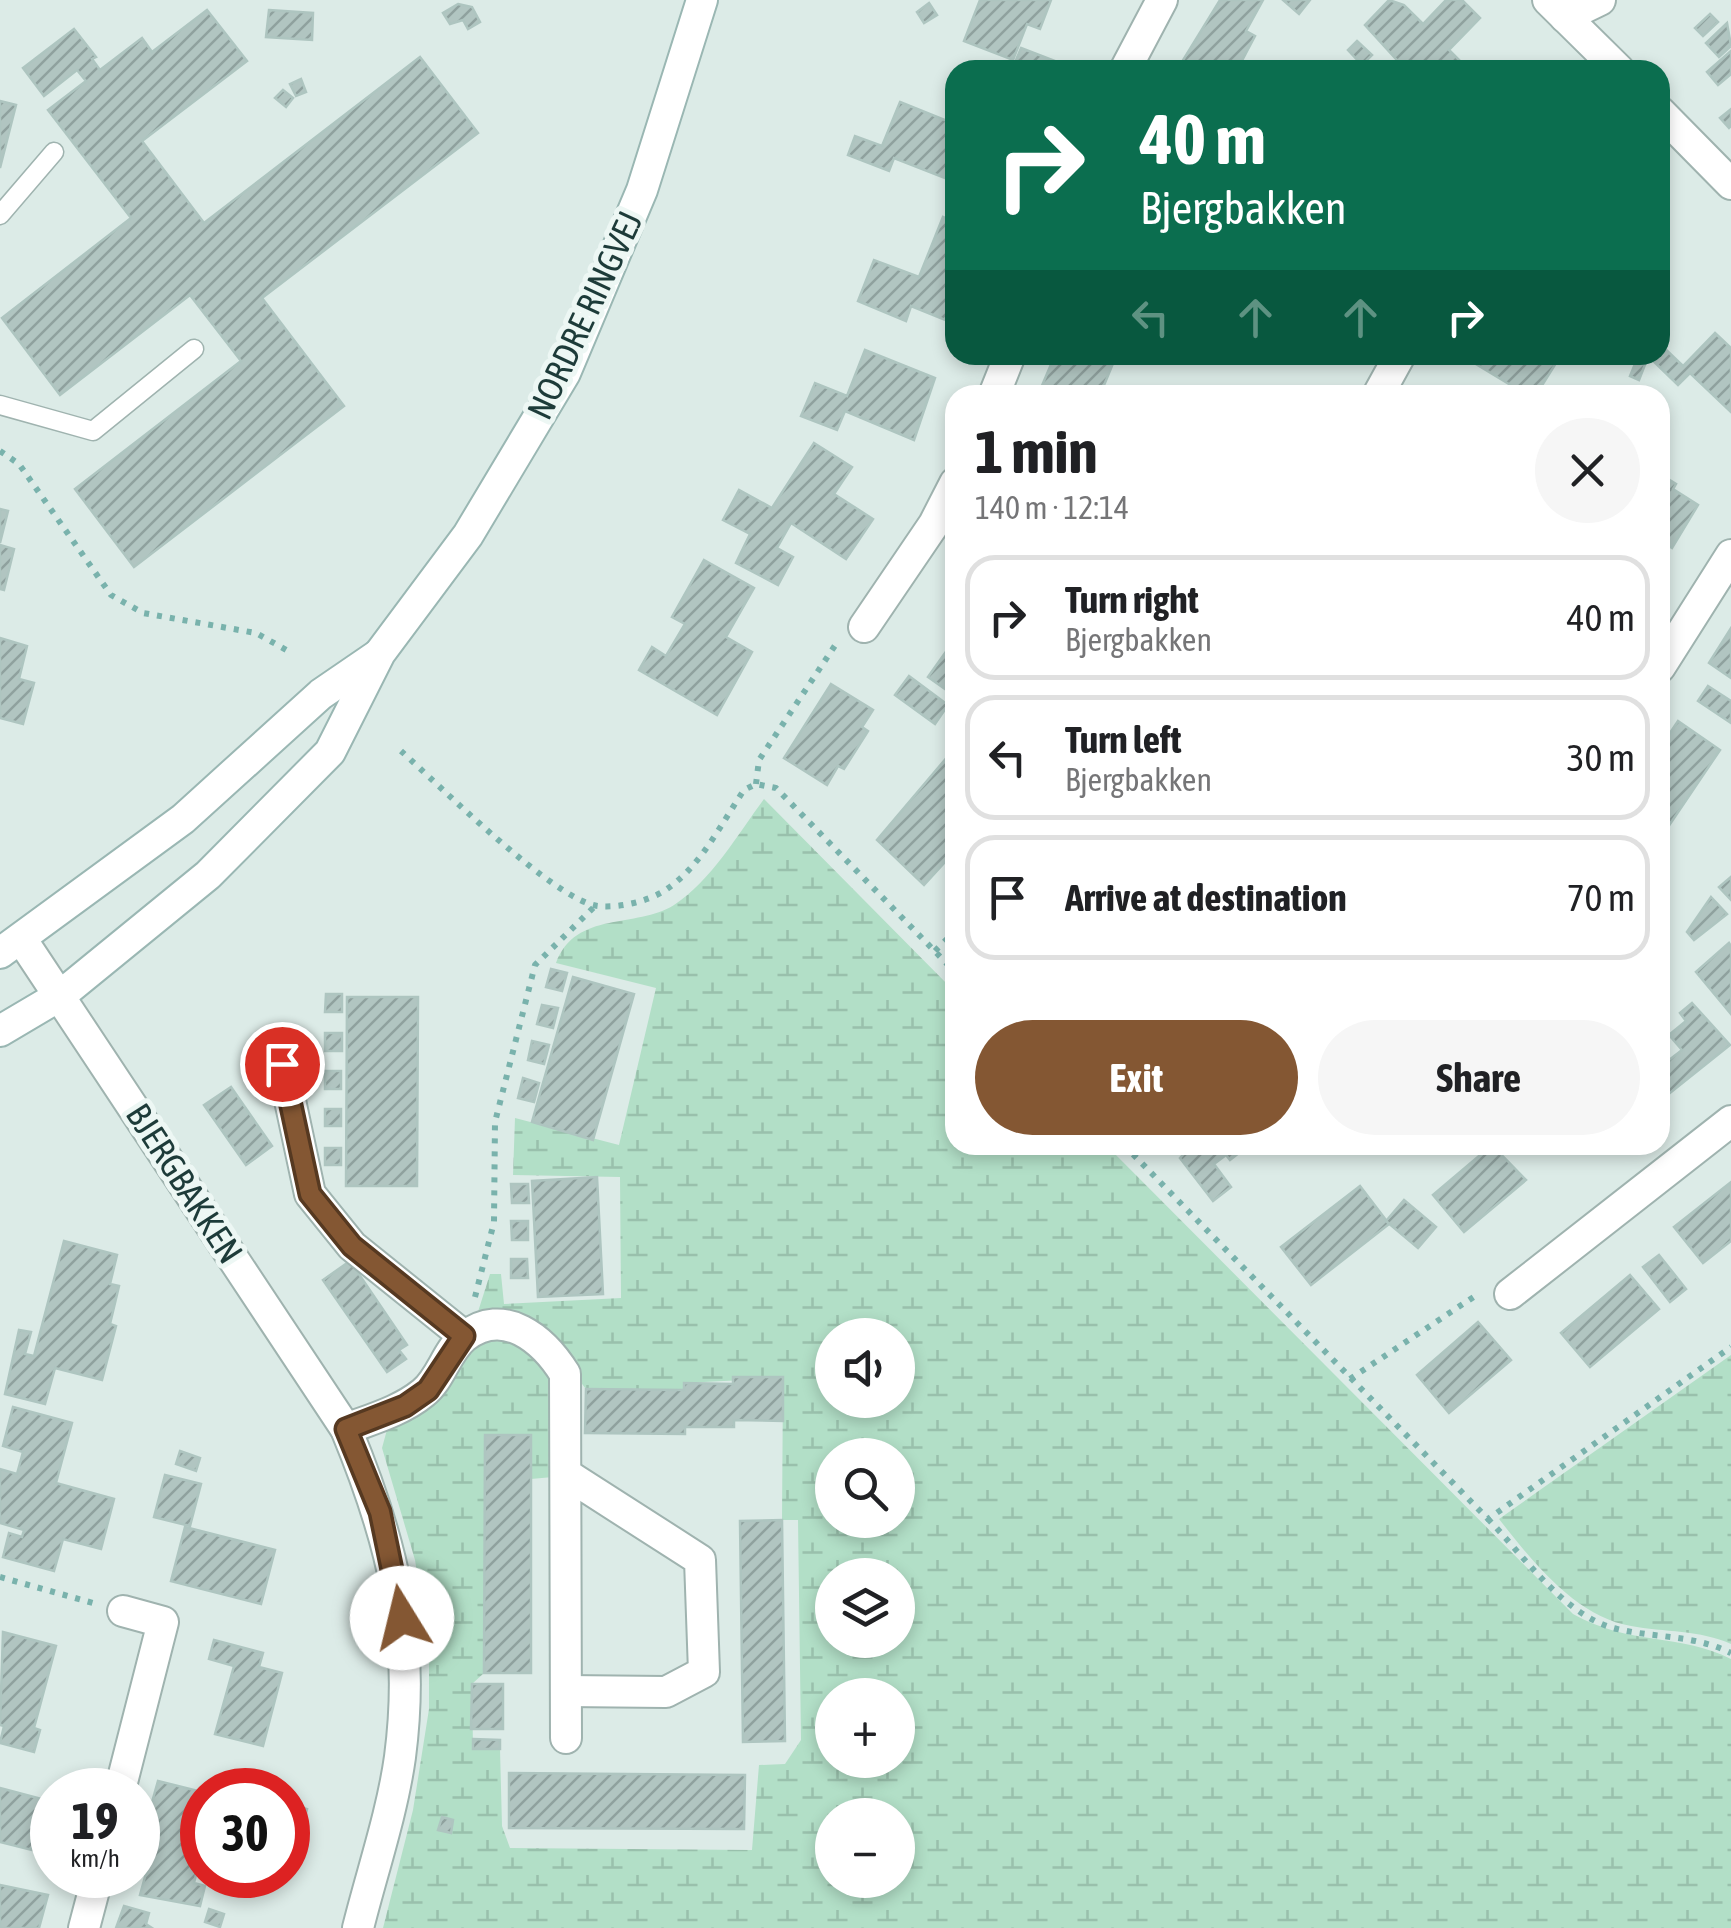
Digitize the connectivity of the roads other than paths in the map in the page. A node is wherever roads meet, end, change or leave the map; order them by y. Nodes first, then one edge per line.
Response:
1 (702, 0) edge
2 (1162, 0) edge
3 (1600, 0) edge
4 (1557, 8) edge
5 (1129, 60) edge
6 (1604, 60) edge
7 (1670, 122) edge
8 (54, 152) dead end
9 (1731, 184) edge
10 (0, 215) edge
11 (194, 349) dead end
12 (0, 406) edge
13 (945, 503) edge
14 (1731, 555) edge
15 (864, 627) road end
16 (1670, 651) edge
17 (380, 653) junction
18 (11, 946) edge
19 (61, 995) junction
20 (0, 1031) edge
21 (282, 1064) dead end
22 (1731, 1120) edge
23 (1510, 1294) road end
24 (464, 1336) junction
25 (346, 1429) junction
26 (566, 1474) junction
27 (124, 1612) road end
28 (566, 1691) junction
29 (566, 1738) dead end
30 (126, 1768) edge
31 (92, 1898) edge
32 (84, 1928) edge
33 (358, 1928) edge

1 - 17 street, NORDRE RINGVEJ
2 - 5 street
3 - 4 street
4 - 6 street
7 - 9 street
8 - 10 lane
11 - 12 lane
13 - 15 street
14 - 16 street
17 - 18 street, NORDRE RINGVEJ
17 - 19 street, NORDRE RINGVEJ
18 - 19 street, BJERGBAKKEN
19 - 20 street, NORDRE RINGVEJ
19 - 25 street, BJERGBAKKEN
21 - 24 street
22 - 23 street
24 - 25 street
24 - 26 street
25 - 33 street, BJERGBAKKEN
26 - 28 street
26 - 28 street
27 - 30 street
28 - 29 street
31 - 32 street

